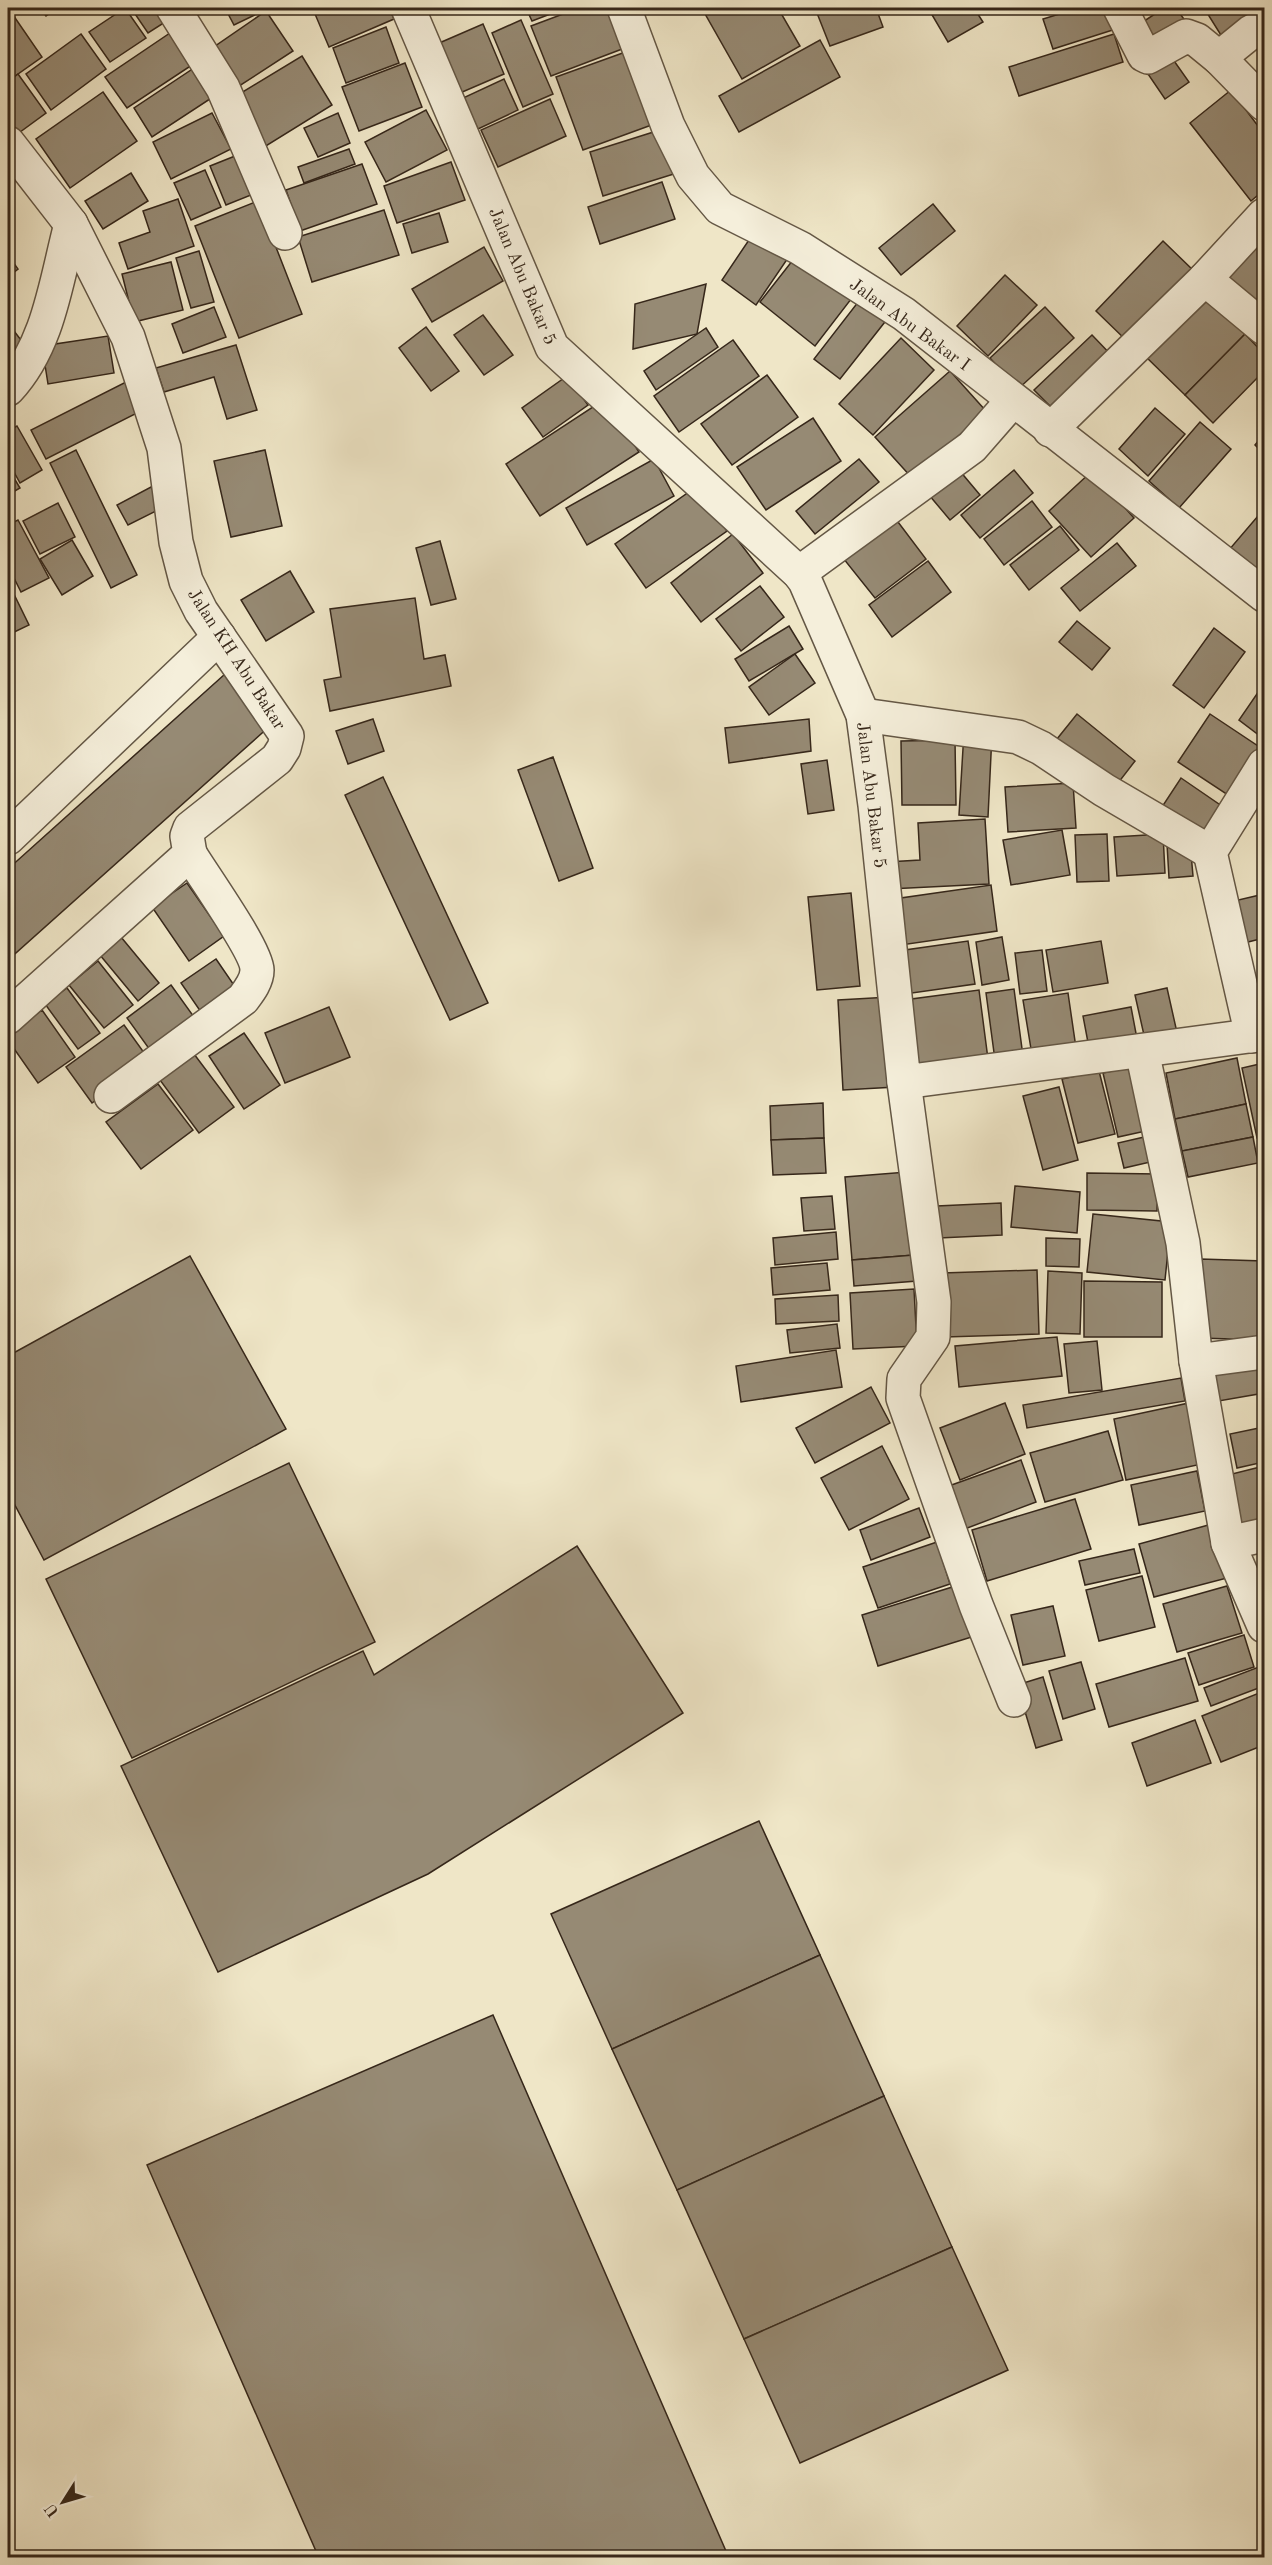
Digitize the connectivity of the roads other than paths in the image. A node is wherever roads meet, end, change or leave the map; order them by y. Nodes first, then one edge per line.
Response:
1 (173, 8) edge
2 (408, 8) edge
3 (624, 8) edge
4 (1120, 8) edge
5 (1264, 25) edge
6 (1219, 58) junction
7 (1264, 104) edge
8 (8, 143) edge
9 (1264, 215) edge
10 (71, 224) junction
11 (285, 232) dead end
12 (1205, 279) junction
13 (1264, 328) edge
14 (8, 389) edge
15 (1013, 400) junction
16 (1050, 430) junction
17 (799, 573) junction
18 (1264, 596) edge
19 (219, 637) junction
20 (863, 716) junction
21 (1264, 765) edge
22 (8, 838) edge
23 (1210, 852) junction
24 (190, 854) junction
25 (8, 1017) edge
26 (1258, 1035) edge
27 (1142, 1051) junction
28 (904, 1082) junction
29 (111, 1096) dead end
30 (1264, 1352) edge
31 (1196, 1361) junction
32 (1264, 1534) edge
33 (1228, 1543) junction
34 (1264, 1626) edge
35 (1014, 1700) dead end

1 - 11 street
2 - 17 street, Jalan Abu Bakar 5
3 - 15 street, Jalan Abu Bakar I
4 - 6 street
5 - 6 street
6 - 7 street
8 - 10 street, Jalan KH Abu Bakar
9 - 12 street
10 - 14 street
10 - 19 street, Jalan KH Abu Bakar
12 - 13 street
12 - 16 street
15 - 16 street, Jalan Abu Bakar I
15 - 17 street
16 - 18 street, Jalan Abu Bakar I
17 - 20 street, Jalan Abu Bakar 5
19 - 22 street
19 - 24 street, Jalan KH Abu Bakar
20 - 23 street
20 - 28 street, Jalan Abu Bakar 5
21 - 23 street
23 - 26 street
24 - 25 street
24 - 29 street
26 - 27 street
27 - 28 street
27 - 31 street
28 - 35 street, Jalan Abu Bakar 5
30 - 31 street
31 - 33 street
32 - 33 street
33 - 34 street

